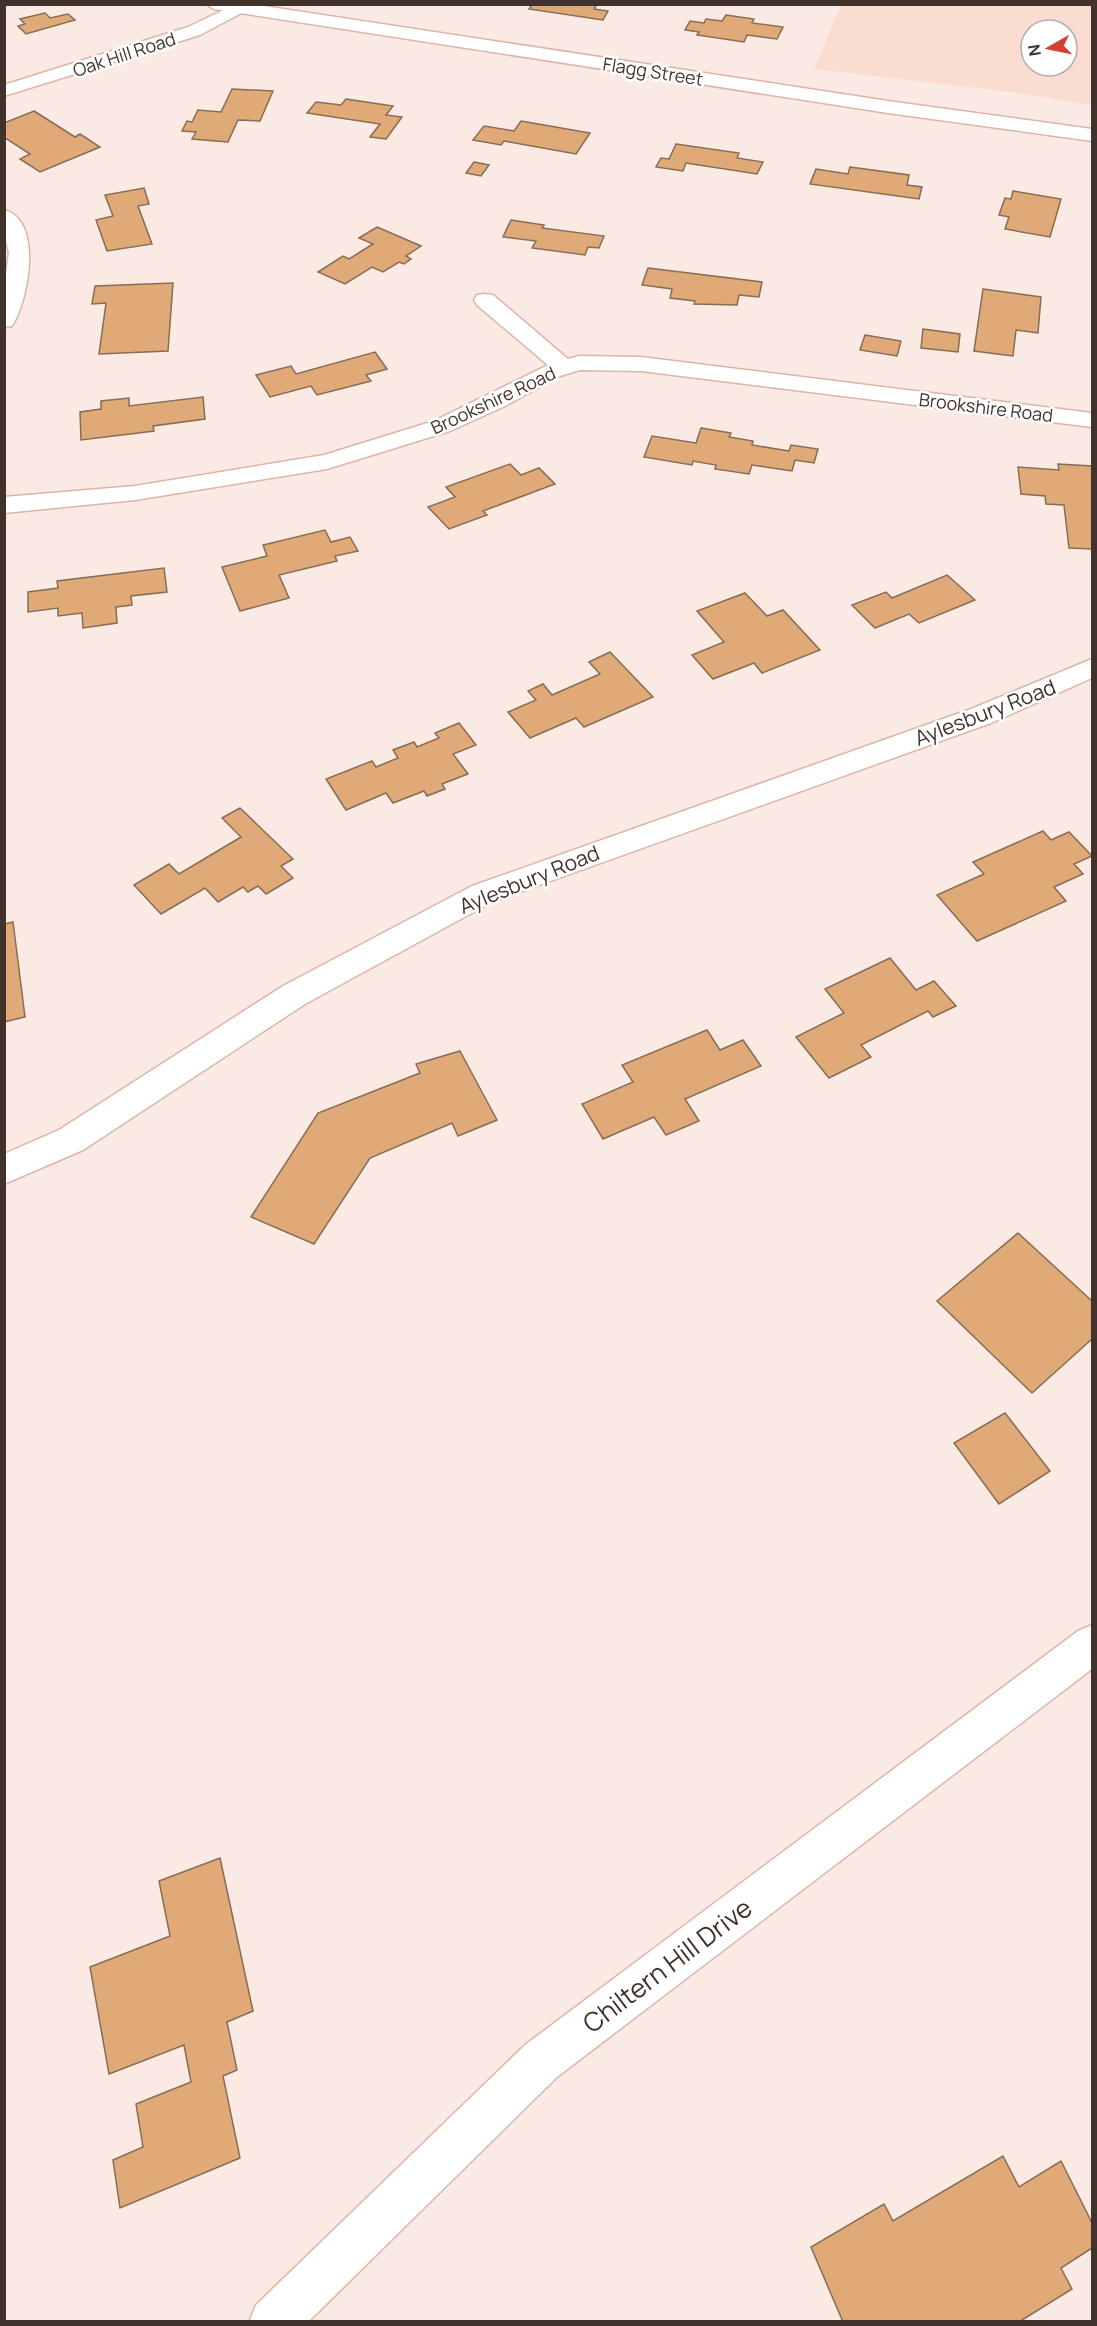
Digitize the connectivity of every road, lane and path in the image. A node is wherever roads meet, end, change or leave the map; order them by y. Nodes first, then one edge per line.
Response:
1 (214, 4) edge
2 (240, 9) junction
3 (4, 91) edge
4 (1092, 135) edge
5 (4, 216) edge
6 (485, 300) dead end
7 (4, 321) edge
8 (564, 367) junction
9 (1092, 420) edge
10 (4, 504) edge
11 (1092, 668) edge
12 (4, 1170) edge
13 (1092, 1645) edge
14 (273, 2322) edge

1 - 2 street, Flagg Street
2 - 3 street, Oak Hill Road
2 - 4 street, Flagg Street
5 - 7 street
6 - 8 street
8 - 9 street, Brookshire Road
8 - 10 street, Brookshire Road
11 - 12 street, Aylesbury Road
13 - 14 street, Chiltern Hill Drive

